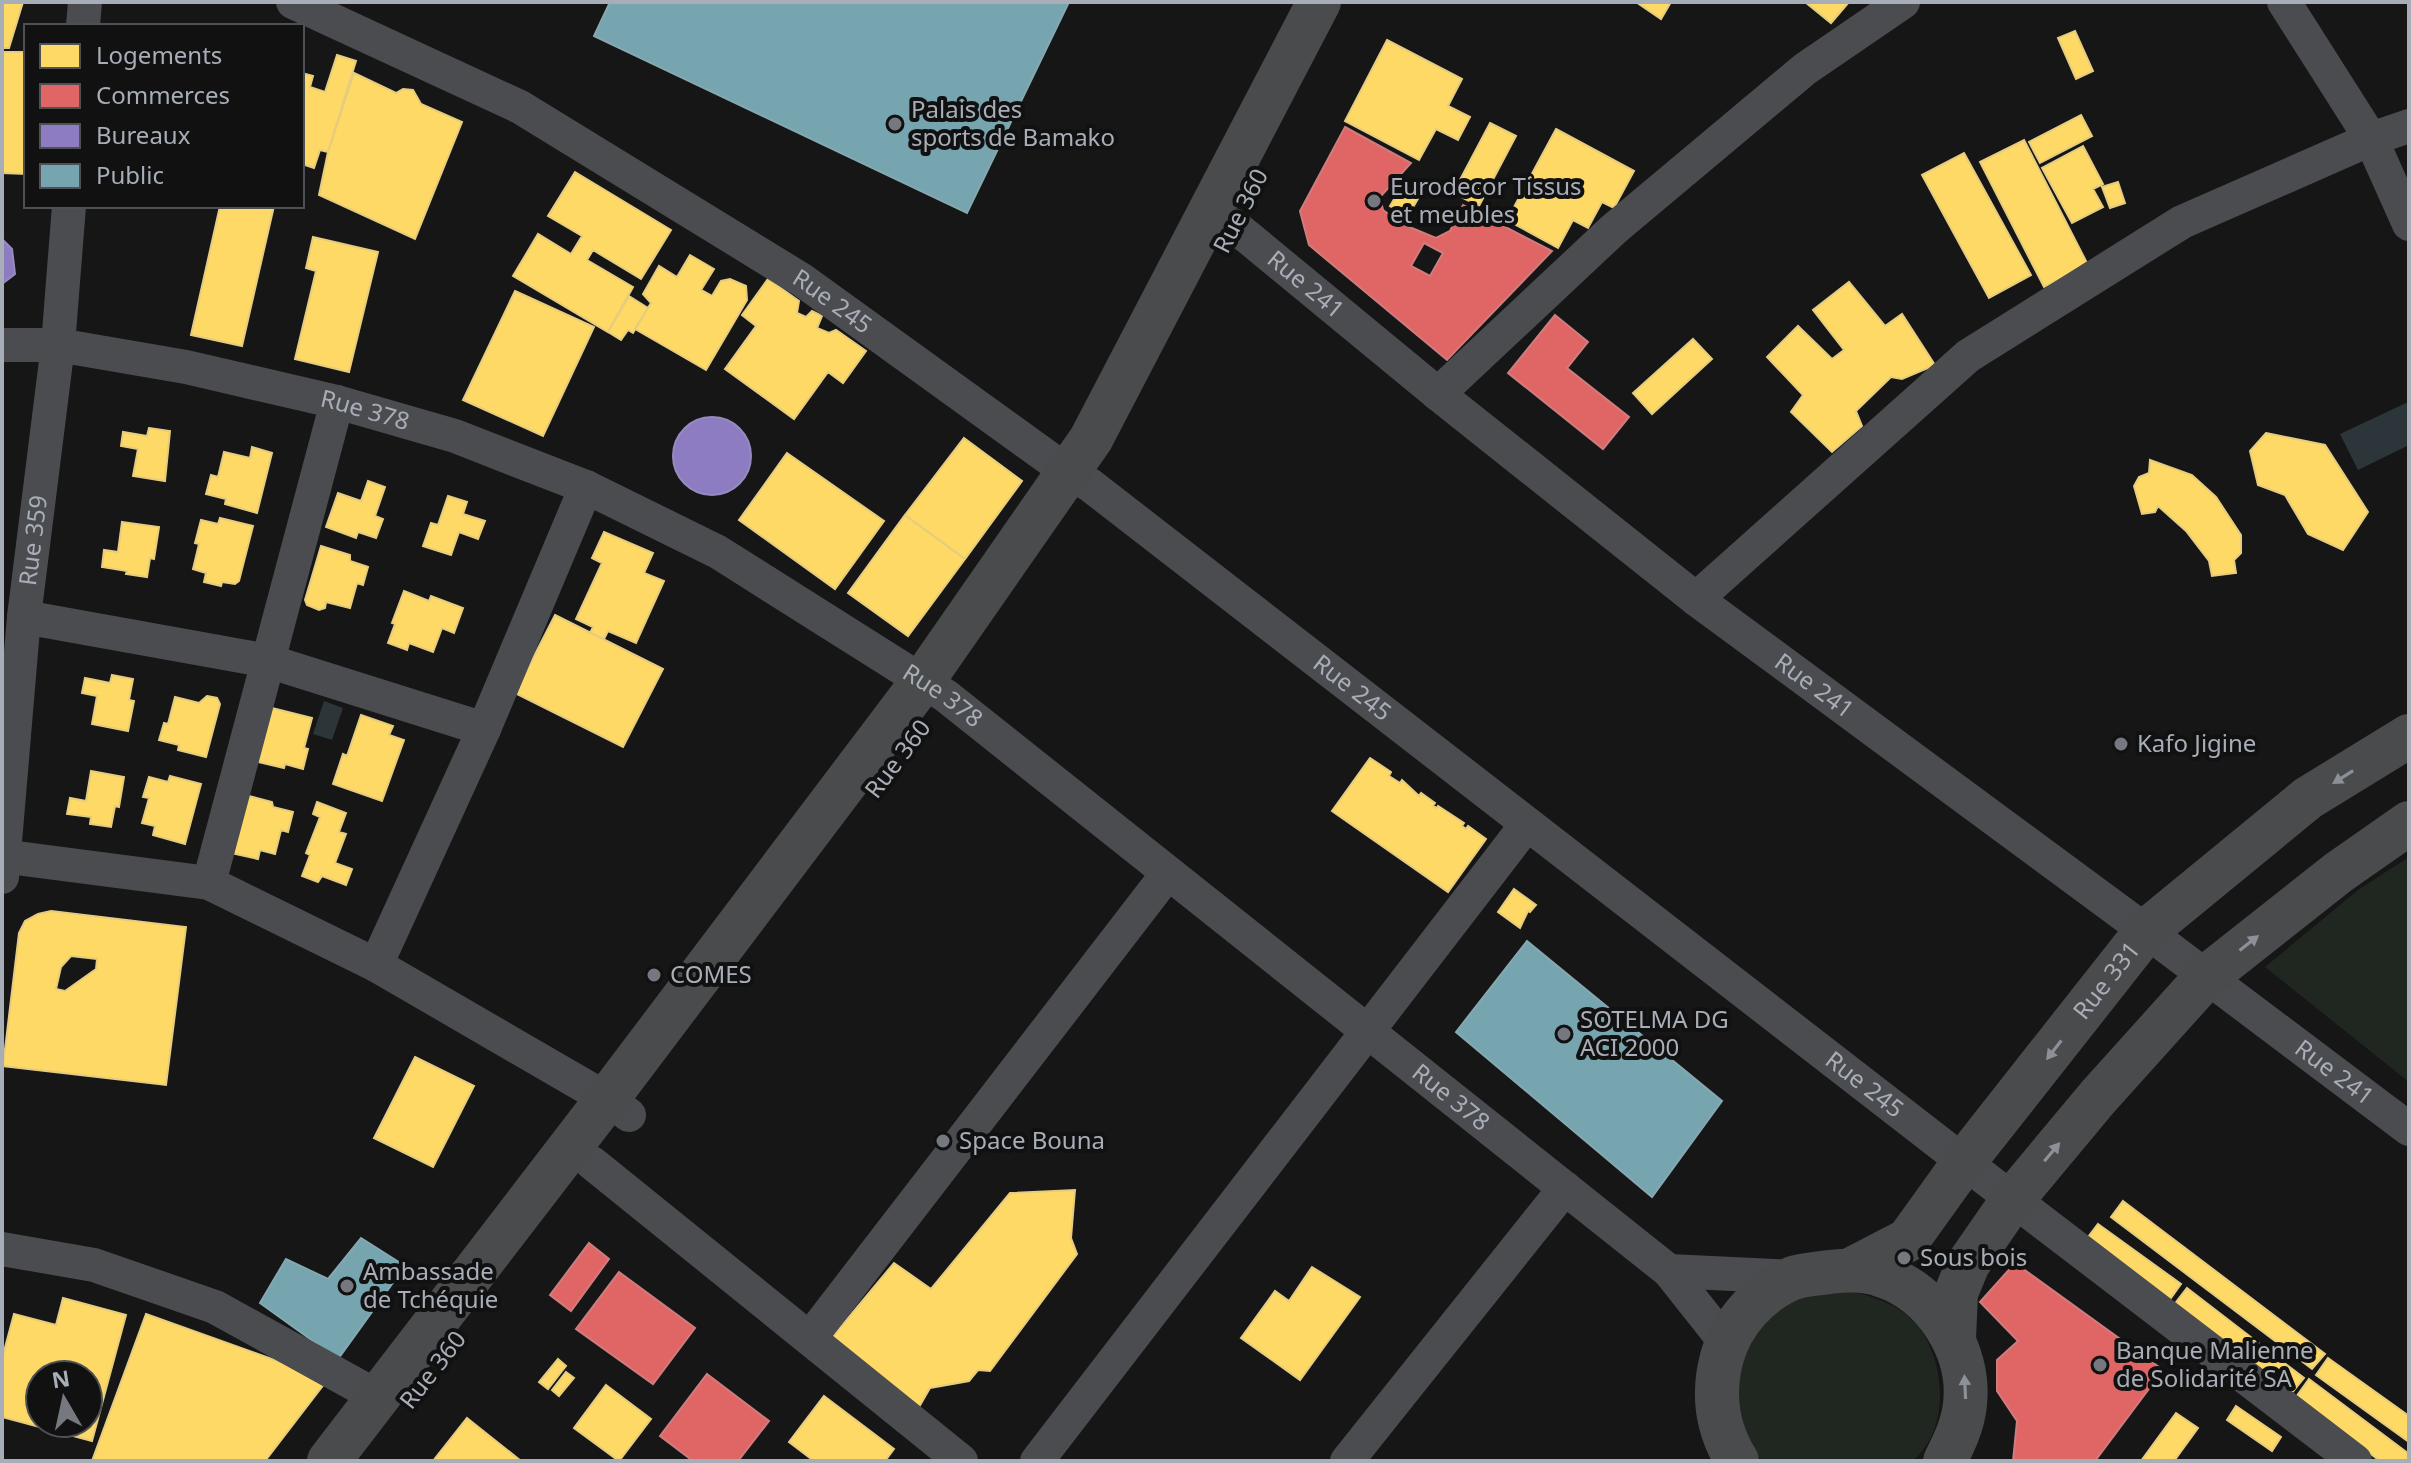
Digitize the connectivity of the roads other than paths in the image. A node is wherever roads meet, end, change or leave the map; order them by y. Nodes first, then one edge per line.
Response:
1 (85, 2) edge
2 (293, 2) edge
3 (1319, 2) edge
4 (1349, 2) edge
5 (1903, 2) edge
6 (2284, 2) edge
7 (83, 24) edge
8 (2409, 126) edge
9 (2371, 139) junction
10 (69, 208) edge
11 (2409, 224) edge
12 (1233, 225) junction
13 (2, 345) edge
14 (58, 345) junction
15 (1438, 394) junction
16 (337, 402) junction
17 (1079, 479) junction
18 (586, 487) junction
19 (1696, 599) junction
20 (24, 617) junction
21 (268, 661) junction
22 (934, 689) junction
23 (484, 729) junction
24 (2409, 736) edge
25 (2409, 823) edge
26 (1527, 824) junction
27 (3, 863) edge
28 (1168, 873) junction
29 (209, 883) junction
30 (2146, 931) junction
31 (376, 965) junction
32 (2206, 977) junction
33 (1368, 1032) junction
34 (618, 1107) junction
35 (2409, 1129) edge
36 (1964, 1162) junction
37 (592, 1163) junction
38 (1565, 1188) junction
39 (2013, 1199) junction
40 (2, 1249) edge
41 (1852, 1269) junction
42 (1669, 1271) junction
43 (1795, 1277) junction
44 (810, 1338) junction
45 (1954, 1339) junction
46 (1726, 1343) junction
47 (378, 1397) junction
48 (1728, 1455) edge
49 (329, 1461) edge
50 (363, 1461) edge
51 (961, 1461) edge
52 (1037, 1461) edge
53 (1347, 1461) edge
54 (1945, 1461) edge
55 (2355, 1461) edge

1 - 7 street
2 - 17 street, Rue 245
3 - 17 main road
4 - 12 main road, Rue 360
5 - 15 street
6 - 9 street
8 - 9 street
9 - 11 street
9 - 19 street
10 - 14 street, Rue 359
12 - 15 street, Rue 241
12 - 17 main road, Rue 360
13 - 14 street, Rue 378
14 - 16 street, Rue 378
14 - 20 street, Rue 359
15 - 19 street, Rue 241
16 - 18 street, Rue 378
16 - 21 street
17 - 22 main road, Rue 360
17 - 26 street, Rue 245
18 - 22 street, Rue 378
18 - 23 street
19 - 30 street, Rue 241
20 - 21 street
20 - 27 street, Rue 359
21 - 23 street
21 - 29 street
22 - 28 street, Rue 378
22 - 34 main road, Rue 360
23 - 31 street
24 -> 30 main road, Rue 331
32 -> 25 main road
26 - 33 street
26 - 36 street, Rue 245
27 - 29 street
28 - 33 street, Rue 378
28 - 44 street
29 - 31 street
30 - 32 street, Rue 241
30 -> 36 main road, Rue 331
31 - 34 street
32 - 35 street, Rue 241
39 -> 32 main road
33 - 38 street, Rue 378
33 - 52 street
34 - 37 main road, Rue 360
34 - 47 main road
36 - 39 street, Rue 245
36 - 41 main road, Rue 331
37 - 44 street
37 - 50 main road, Rue 360
38 - 42 street, Rue 378
38 - 53 street
39 - 45 main road
39 - 55 street, Rue 245
40 - 47 street
41 - 43 main road
41 - 45 main road
42 - 43 street
42 - 46 street, Rue 378
43 - 46 main road
44 - 51 street
54 -> 45 main road
46 - 48 main road
47 - 49 main road

